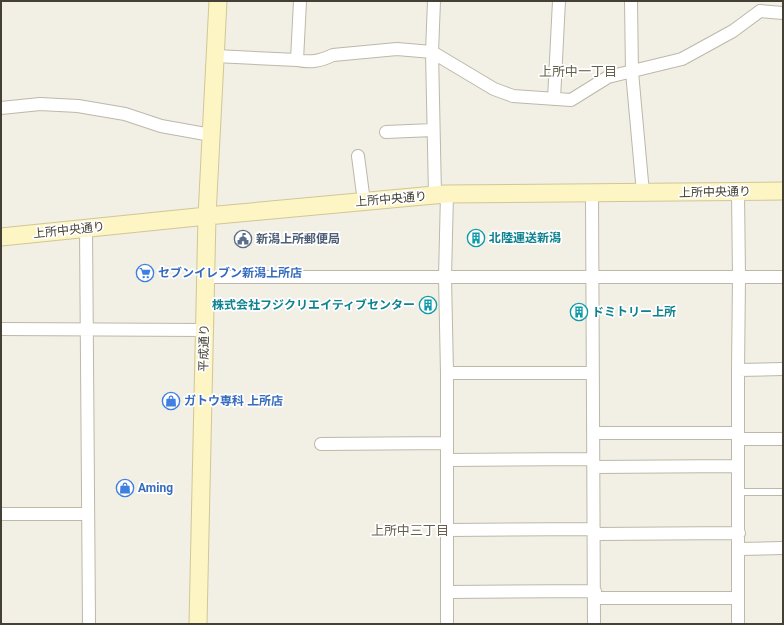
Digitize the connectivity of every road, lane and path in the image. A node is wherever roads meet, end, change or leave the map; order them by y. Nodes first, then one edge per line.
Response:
1 (218, 1) edge
2 (300, 1) edge
3 (434, 1) edge
4 (560, 1) edge
5 (630, 1) edge
6 (783, 13) edge
7 (432, 52) junction
8 (215, 56) junction
9 (297, 60) junction
10 (632, 72) junction
11 (554, 99) junction
12 (1, 108) edge
13 (433, 130) junction
14 (386, 132) dead end
15 (211, 135) junction
16 (358, 156) dead end
17 (783, 191) edge
18 (738, 192) junction
19 (643, 193) junction
20 (592, 194) junction
21 (441, 195) junction
22 (364, 202) junction
23 (207, 216) junction
24 (86, 228) junction
25 (1, 237) edge
26 (206, 277) junction
27 (445, 277) junction
28 (739, 277) junction
29 (783, 277) edge
30 (591, 278) junction
31 (1, 329) edge
32 (87, 329) junction
33 (205, 330) junction
34 (783, 369) edge
35 (738, 370) junction
36 (447, 373) junction
37 (586, 373) dead end
38 (594, 433) junction
39 (738, 436) junction
40 (783, 439) edge
41 (447, 442) junction
42 (321, 444) dead end
43 (448, 460) junction
44 (594, 463) junction
45 (738, 466) junction
46 (739, 492) junction
47 (783, 492) edge
48 (1, 514) edge
49 (88, 514) junction
50 (448, 530) junction
51 (594, 532) junction
52 (738, 533) junction
53 (783, 548) edge
54 (739, 549) junction
55 (448, 592) junction
56 (594, 595) junction
57 (738, 598) junction
58 (88, 624) edge
59 (198, 624) edge
60 (447, 624) edge
61 (594, 624) edge
62 (738, 624) edge

1 - 8 street, 平成通り
2 - 9 street
3 - 7 street
4 - 11 street
5 - 10 street
6 - 10 street
7 - 9 street
7 - 11 street
7 - 13 street
8 - 9 street
8 - 15 street, 平成通り
10 - 11 street
10 - 19 street
12 - 15 street
13 - 14 street
13 - 21 street
15 - 23 street, 平成通り
16 - 22 street
17 - 18 street, 上所中央通り
18 - 19 street, 上所中央通り
18 - 28 street
19 - 20 street, 上所中央通り
20 - 21 street, 上所中央通り
20 - 30 street
21 - 22 street, 上所中央通り
21 - 27 street
22 - 23 street, 上所中央通り
23 - 24 street, 上所中央通り
23 - 26 street, 平成通り
24 - 25 street, 上所中央通り
24 - 32 street
26 - 27 street
26 - 33 street, 平成通り
27 - 30 street
27 - 36 street
28 - 29 street
28 - 30 street
28 - 35 street
30 - 38 street
31 - 32 street
32 - 33 street
32 - 49 street
33 - 59 street, 平成通り
34 - 35 street
35 - 39 street
36 - 37 street
36 - 41 street
38 - 39 street
38 - 44 street
39 - 40 street
39 - 45 street
41 - 42 street
41 - 43 street
43 - 44 street
43 - 50 street
44 - 45 street
44 - 51 street
45 - 46 street
46 - 47 lane
46 - 52 street
48 - 49 street
49 - 58 street
50 - 51 street
50 - 55 street
51 - 52 street
51 - 56 street
52 - 54 street
53 - 54 street
54 - 57 street
55 - 56 street
55 - 60 street
56 - 57 street
56 - 61 street
57 - 62 street

